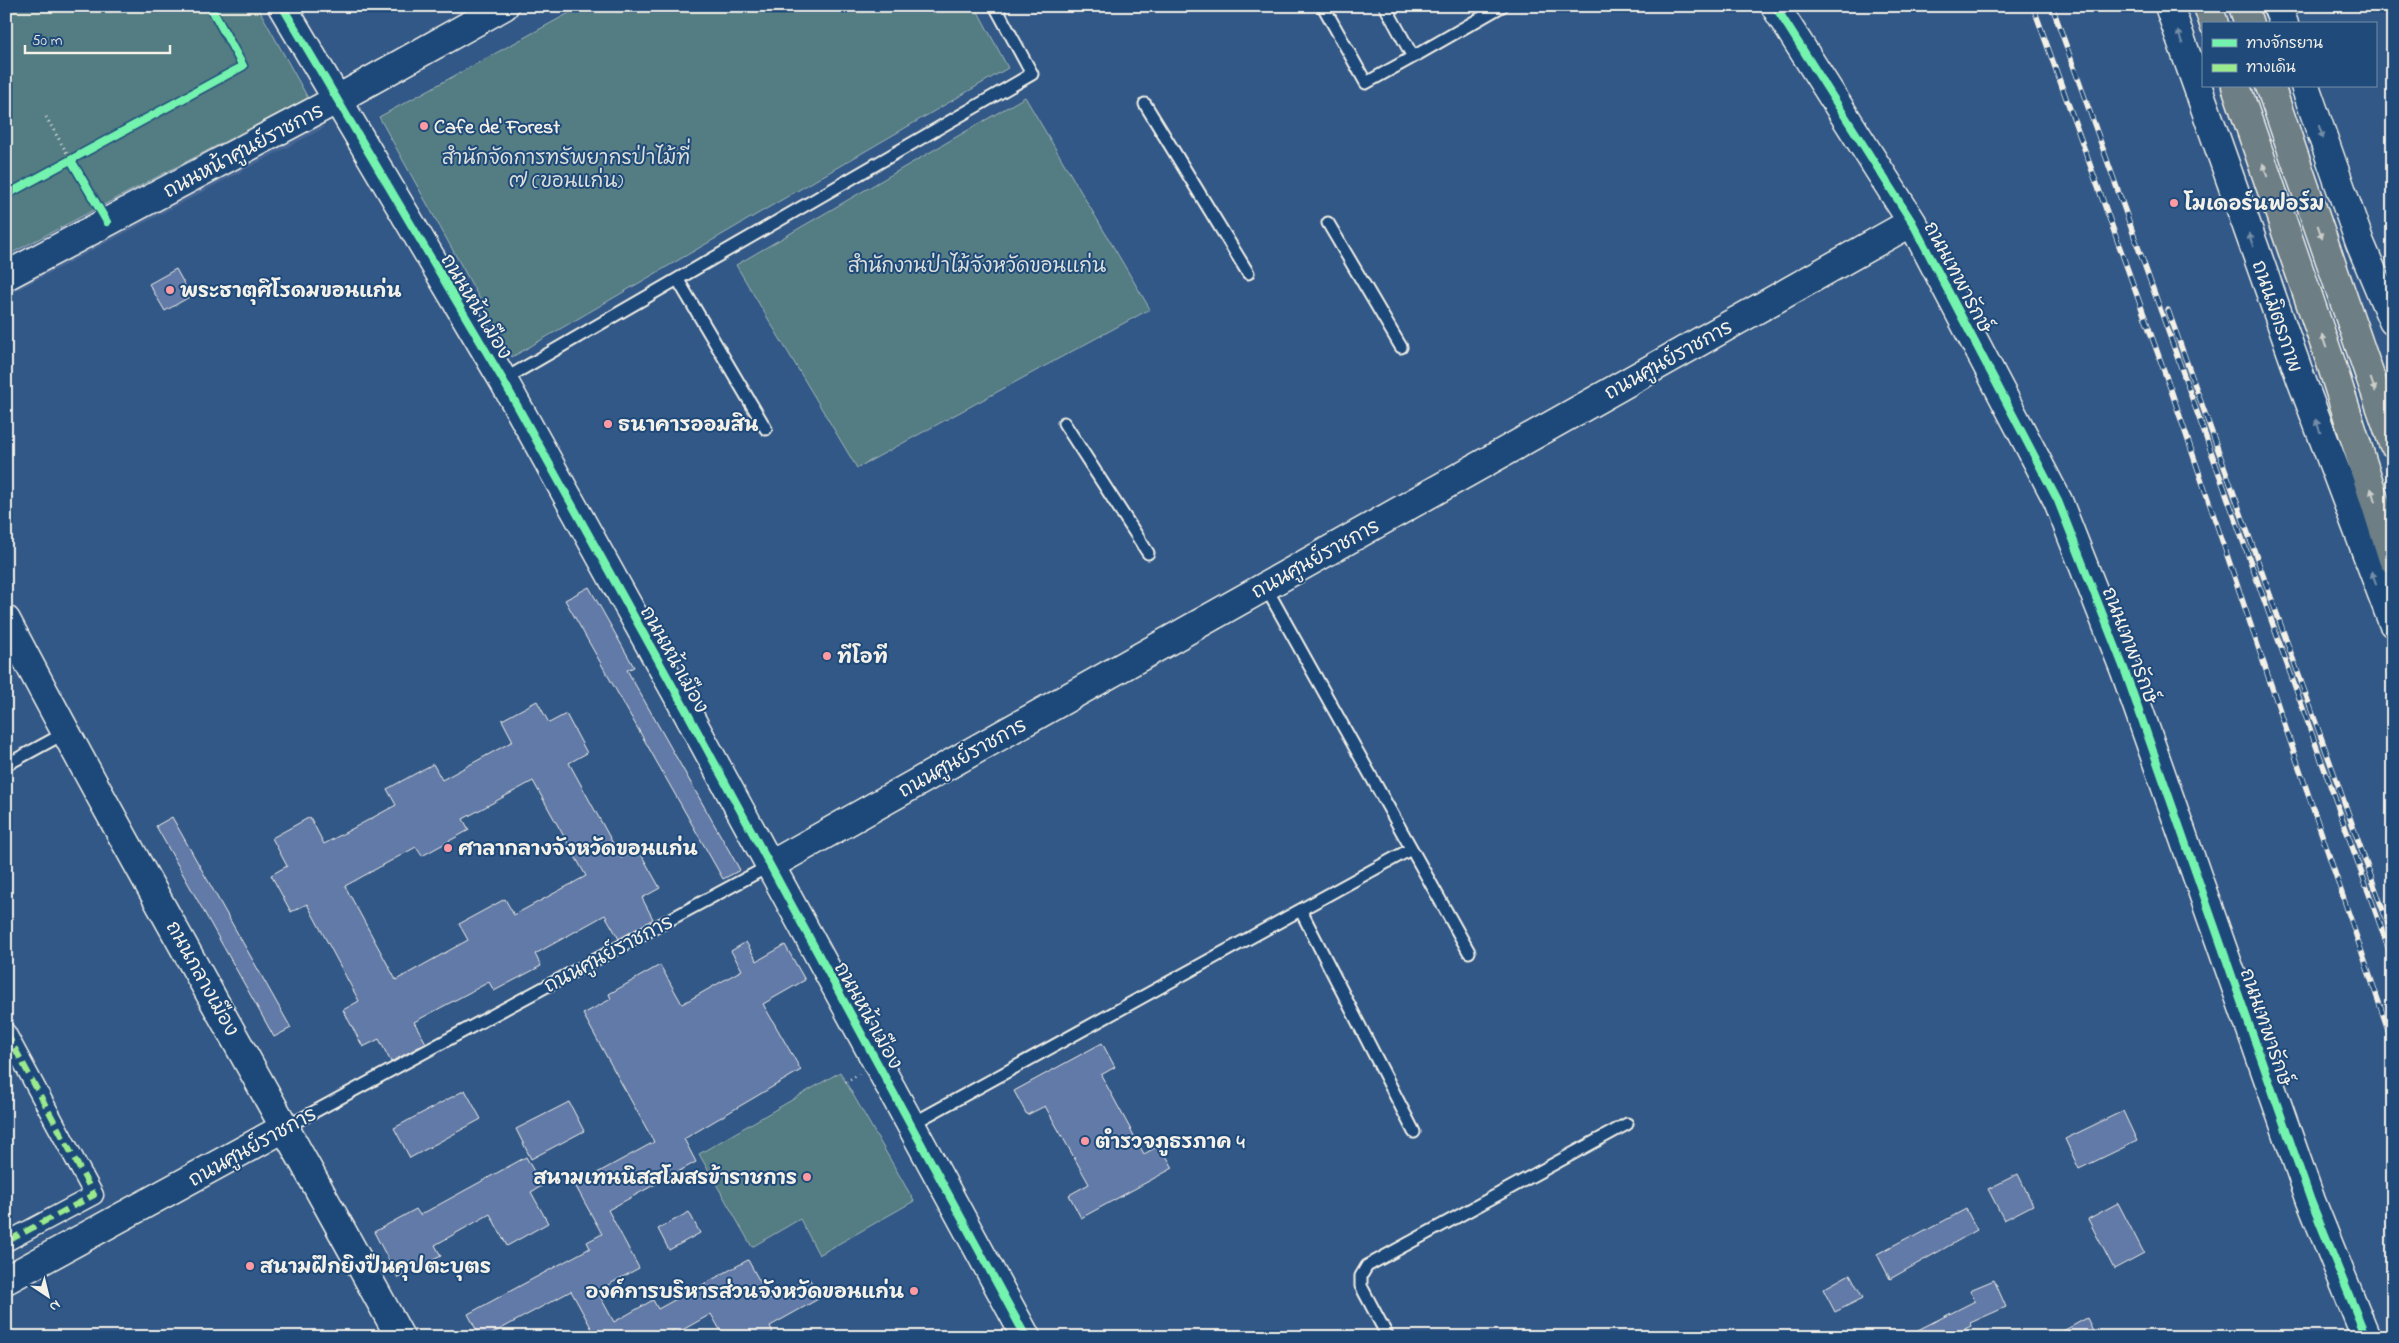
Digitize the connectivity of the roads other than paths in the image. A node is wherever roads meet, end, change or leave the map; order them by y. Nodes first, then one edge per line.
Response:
1 (282, 6) edge
2 (504, 6) edge
3 (995, 6) edge
4 (1323, 6) edge
5 (1385, 6) edge
6 (1502, 6) edge
7 (1775, 6) edge
8 (2169, 6) edge
9 (2208, 6) edge
10 (2243, 6) edge
11 (2277, 6) edge
12 (2213, 22) edge
13 (2248, 22) edge
14 (2283, 22) edge
15 (1413, 57) junction
16 (2237, 88) edge
17 (2271, 88) edge
18 (2306, 88) edge
19 (336, 100) junction
20 (1145, 104) dead end
21 (1912, 222) junction
22 (1328, 223) dead end
23 (1248, 273) dead end
24 (6, 276) edge
25 (2372, 276) junction
26 (678, 280) junction
27 (2393, 321) edge
28 (2393, 341) edge
29 (1401, 347) dead end
30 (503, 380) junction
31 (1064, 423) dead end
32 (766, 430) dead end
33 (2393, 442) edge
34 (1148, 553) dead end
35 (2393, 559) edge
36 (1265, 586) junction
37 (6, 620) edge
38 (2393, 623) edge
39 (66, 733) junction
40 (6, 765) edge
41 (1411, 849) junction
42 (769, 866) junction
43 (1301, 911) junction
44 (1468, 952) dead end
45 (6, 1032) edge
46 (1627, 1124) dead end
47 (910, 1125) junction
48 (286, 1127) junction
49 (1414, 1132) dead end
50 (6, 1242) edge
51 (6, 1280) edge
52 (400, 1337) edge
53 (1026, 1337) edge
54 (1388, 1337) edge
55 (2366, 1337) edge

1 - 19 street, ถนนหน้าเมือง
2 - 19 street, ถนนหน้าศูนย์ราชการ
3 - 26 lane
4 - 15 lane
5 - 15 lane
6 - 15 lane
7 - 21 street, ถนนเทพารักษ์
38 -> 8 street, ถนนมิตรภาพ
9 - 12 main road
10 - 13 main road
11 - 14 street
35 -> 16 main road, ถนนมิตรภาพ
17 -> 33 main road
18 -> 25 street
19 - 24 street, ถนนหน้าศูนย์ราชการ
19 - 30 street, ถนนหน้าเมือง
20 - 23 lane
21 - 36 street, ถนนศูนย์ราชการ
21 - 55 street, ถนนเทพารักษ์
22 - 29 lane
25 - 27 street
25 - 28 street
26 - 30 lane
26 - 32 lane
30 - 42 street, ถนนหน้าเมือง
31 - 34 lane
36 - 41 lane
36 - 42 street, ถนนศูนย์ราชการ
37 - 39 street, ถนนกลางเมือง
39 - 40 lane
39 - 48 street, ถนนกลางเมือง
41 - 43 lane
41 - 44 lane
42 - 47 street, ถนนหน้าเมือง
42 - 48 lane, ถนนศูนย์ราชการ
43 - 47 lane
43 - 49 lane
45 - 50 street
46 - 54 lane
47 - 53 street, ถนนหน้าเมือง
48 - 51 street, ถนนศูนย์ราชการ
48 - 52 street, ถนนกลางเมือง

